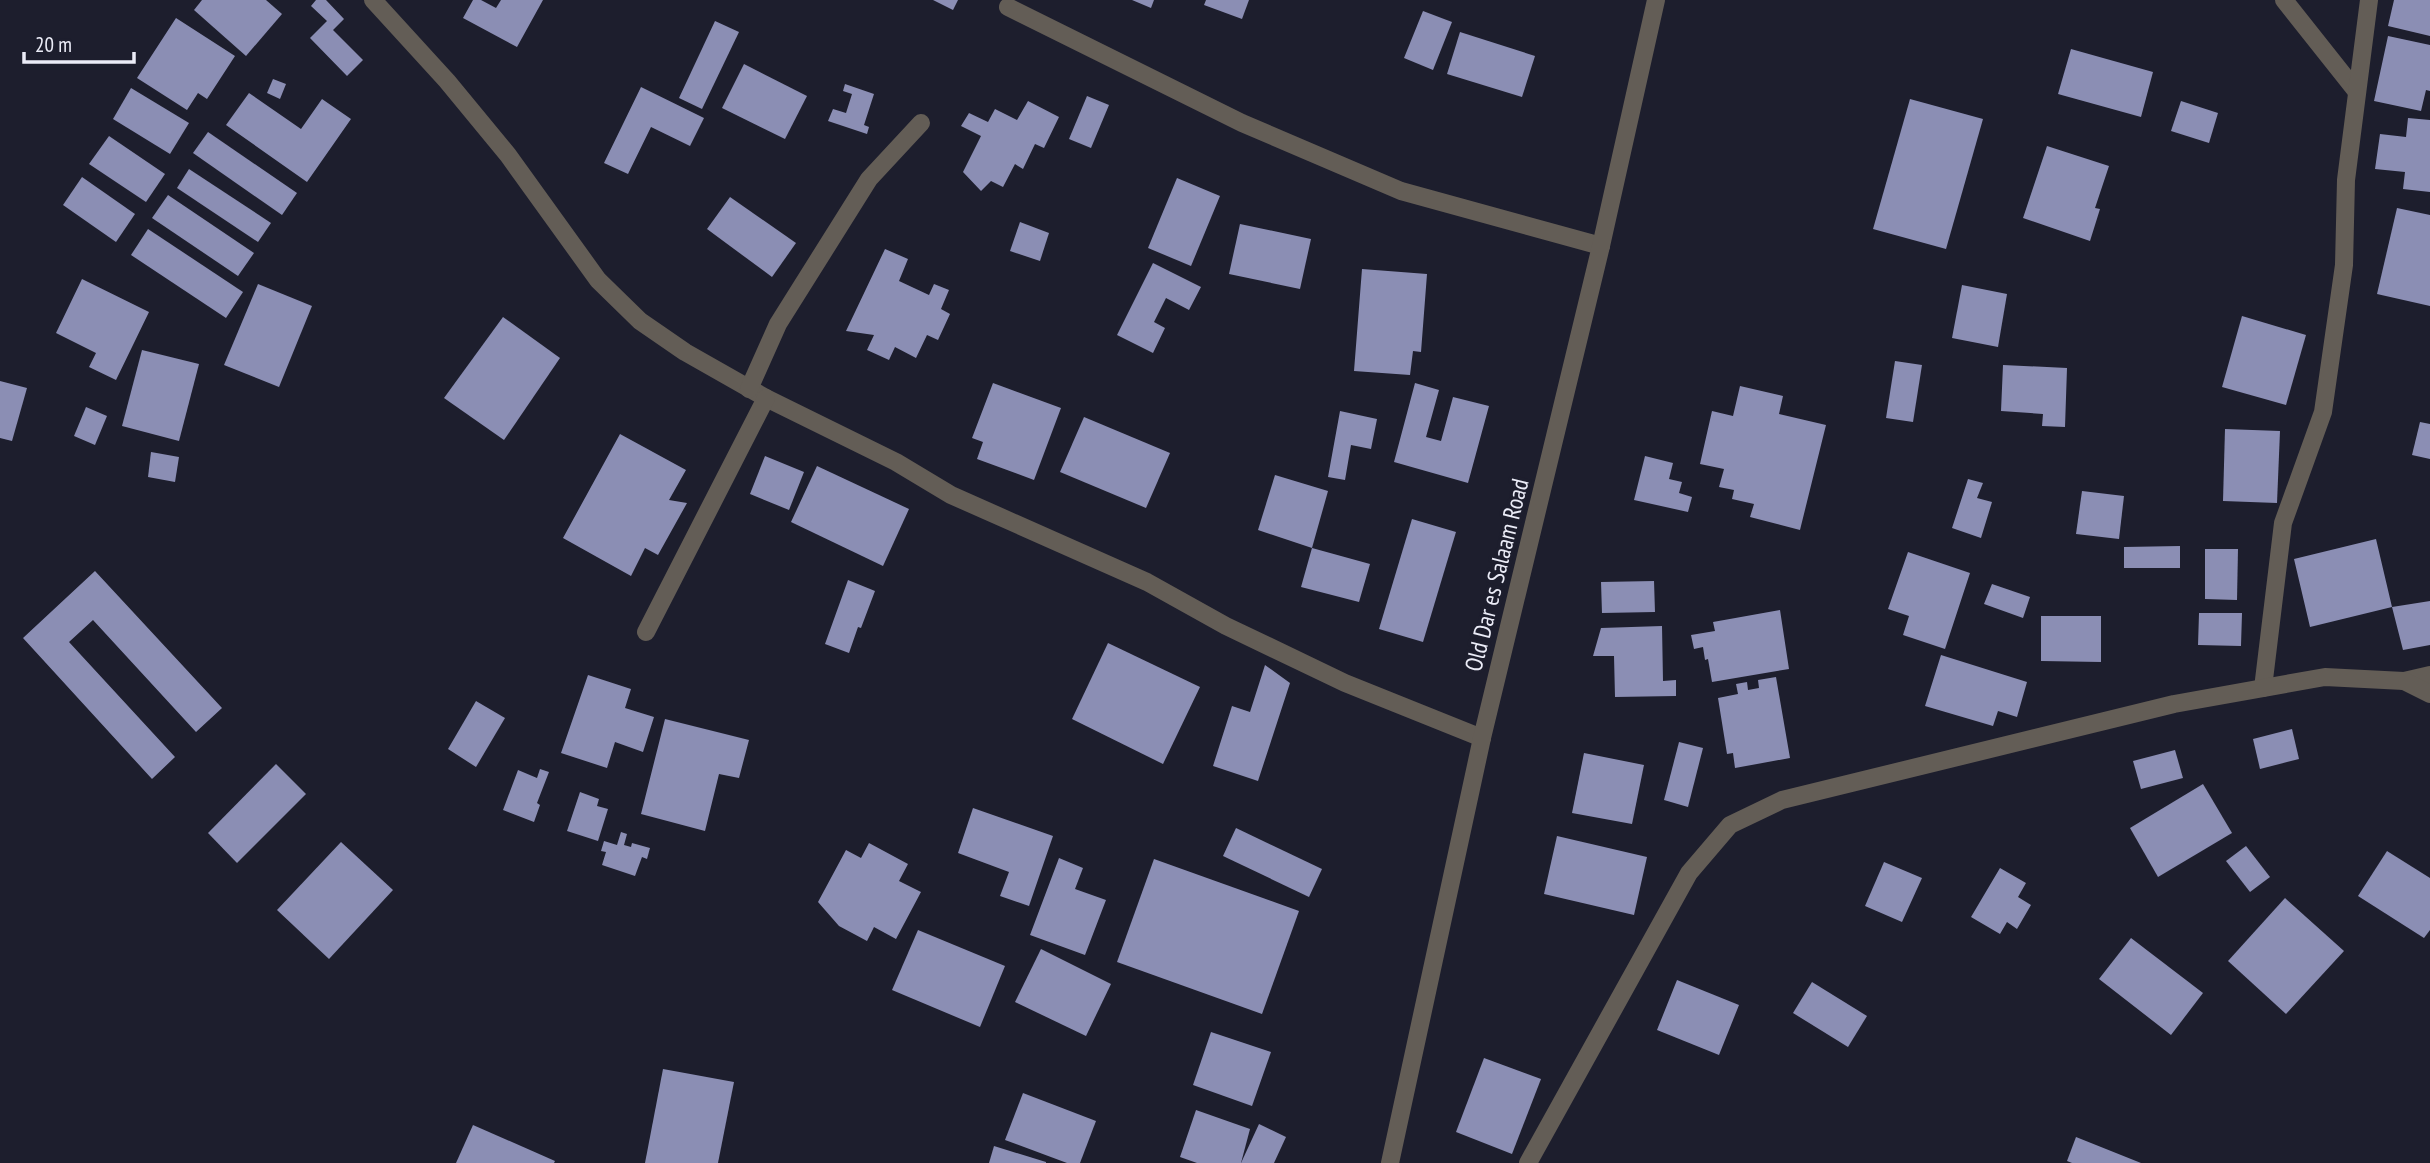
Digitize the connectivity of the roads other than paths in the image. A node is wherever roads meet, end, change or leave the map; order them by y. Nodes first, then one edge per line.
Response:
1 (373, 0) edge
2 (1656, 0) edge
3 (2284, 0) edge
4 (2369, 0) edge
5 (1008, 7) dead end
6 (2357, 92) junction
7 (921, 123) dead end
8 (1601, 246) junction
9 (749, 389) junction
10 (766, 398) junction
11 (646, 632) dead end
12 (2430, 676) edge
13 (2404, 681) junction
14 (2263, 688) junction
15 (2430, 694) edge
16 (1482, 738) junction
17 (1390, 1163) edge
18 (1528, 1163) edge

1 - 9 street
2 - 8 street, Old Dar es Salaam Road
3 - 6 street
4 - 6 street
5 - 8 street
6 - 14 street
7 - 9 street
8 - 16 street, Old Dar es Salaam Road
9 - 10 street
10 - 11 street
10 - 16 street
12 - 13 street
13 - 14 street
13 - 15 street
14 - 18 street
16 - 17 street, Old Dar es Salaam Road

